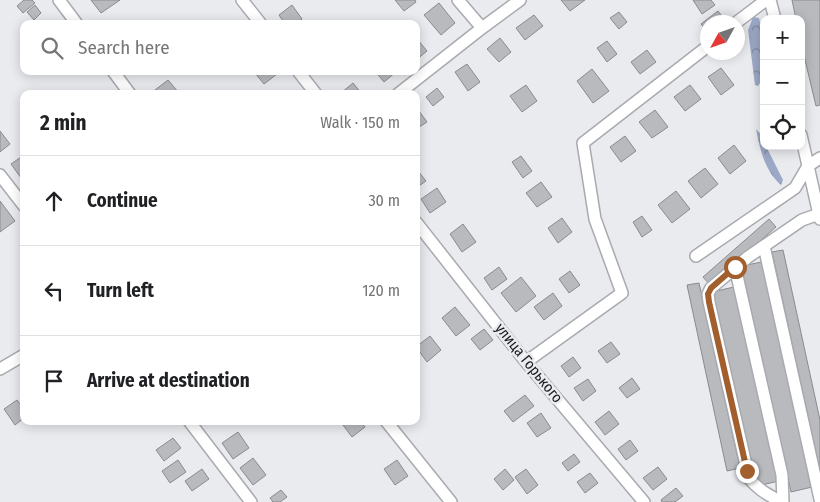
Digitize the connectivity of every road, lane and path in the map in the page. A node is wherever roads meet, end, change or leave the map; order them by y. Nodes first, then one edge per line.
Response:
1 (59, 0) edge
2 (242, 0) edge
3 (458, 0) edge
4 (520, 0) edge
5 (766, 0) edge
6 (770, 0) edge
7 (774, 15) edge
8 (745, 16) edge
9 (74, 20) edge
10 (258, 20) edge
11 (482, 28) junction
12 (700, 52) edge
13 (116, 75) edge
14 (301, 75) edge
15 (127, 90) edge
16 (313, 90) edge
17 (403, 90) edge
18 (804, 150) edge
19 (820, 158) edge
20 (808, 166) junction
21 (0, 174) edge
22 (20, 201) edge
23 (819, 216) edge
24 (420, 227) edge
25 (764, 246) junction
26 (696, 256) dead end
27 (735, 267) junction
28 (20, 357) edge
29 (526, 362) junction
30 (0, 369) edge
31 (192, 425) edge
32 (389, 425) edge
33 (820, 498) edge
34 (251, 502) edge
35 (451, 502) edge
36 (644, 502) edge
37 (782, 502) edge

1 - 9 street
2 - 10 street
3 - 11 street
4 - 11 street
5 - 8 street
6 - 7 street
11 - 17 street
12 - 29 street
13 - 15 street
14 - 16 street
18 - 20 street
19 - 20 street
20 - 23 street
20 - 26 street
21 - 22 street
23 - 25 street
24 - 29 street, улица Горького
25 - 27 street
25 - 33 street
27 - 37 street
27 - 37 street
28 - 30 street
29 - 36 street, улица Горького
31 - 34 street
32 - 35 street

